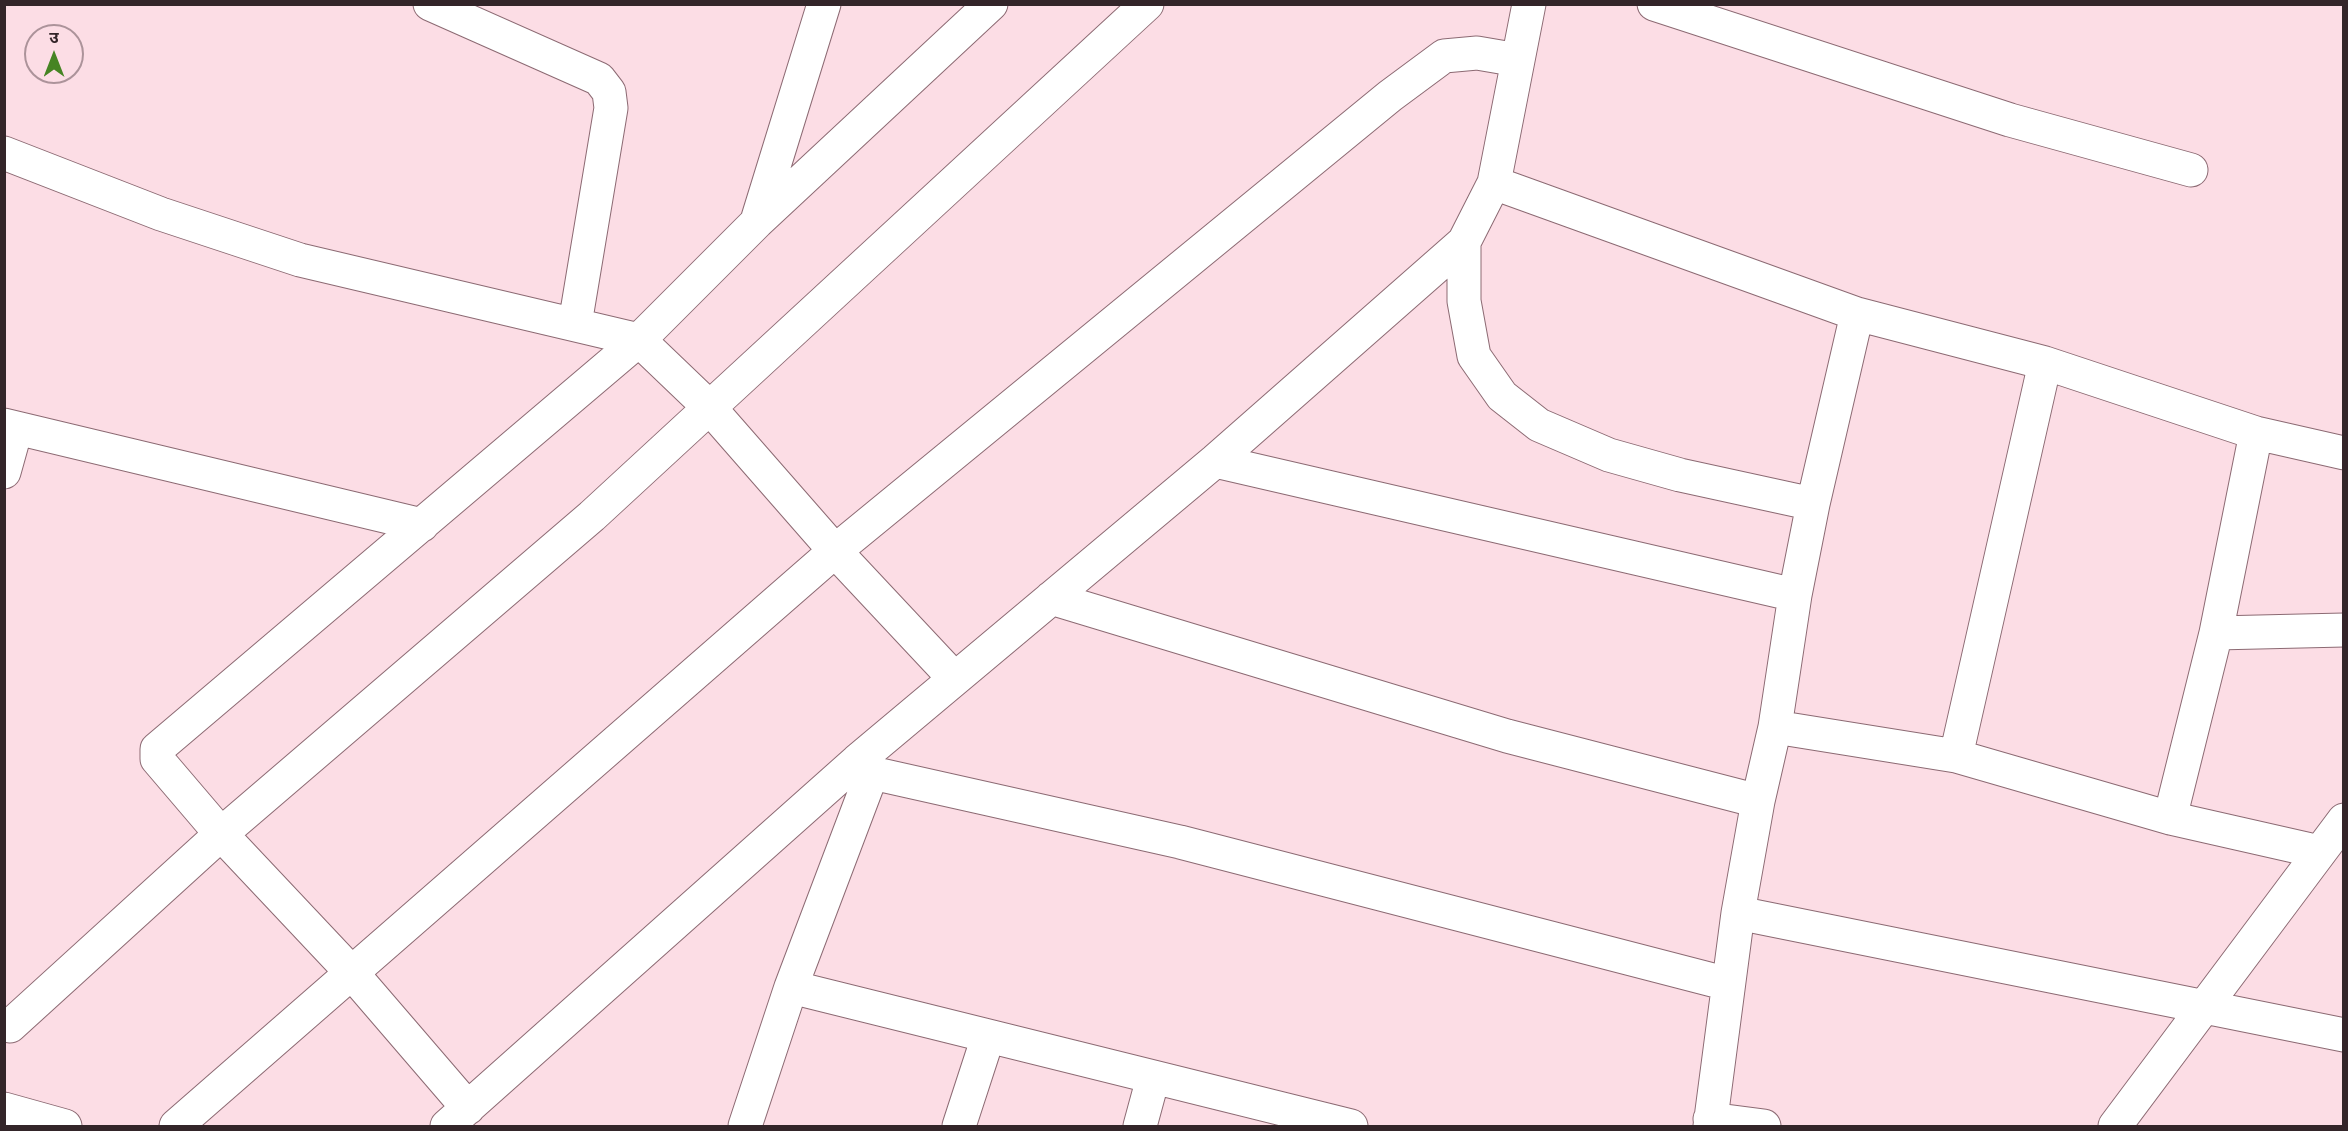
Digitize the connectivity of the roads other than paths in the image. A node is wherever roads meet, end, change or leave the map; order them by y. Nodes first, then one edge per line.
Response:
1 (430, 4) edge
2 (824, 4) edge
3 (991, 4) edge
4 (1147, 4) edge
5 (1529, 4) edge
6 (1654, 4) edge
7 (1518, 60) junction
8 (4, 153) edge
9 (2191, 170) dead end
10 (1494, 183) junction
11 (757, 222) junction
12 (1464, 242) junction
13 (1857, 314) junction
14 (575, 324) junction
15 (639, 340) junction
16 (2045, 363) junction
17 (709, 407) junction
18 (10, 427) edge
19 (2256, 433) junction
20 (2343, 453) edge
21 (1215, 461) junction
22 (4, 472) edge
23 (1813, 504) junction
24 (422, 525) junction
25 (835, 551) junction
26 (1795, 595) junction
27 (1051, 598) junction
28 (2343, 630) edge
29 (2216, 633) junction
30 (954, 678) junction
31 (1775, 728) junction
32 (1956, 756) junction
33 (865, 767) junction
34 (1758, 801) junction
35 (2170, 818) junction
36 (2343, 820) edge
37 (221, 834) junction
38 (2320, 852) junction
39 (1738, 912) junction
40 (351, 972) junction
41 (1728, 984) junction
42 (791, 987) junction
43 (2202, 1007) junction
44 (10, 1026) dead end
45 (2343, 1035) edge
46 (988, 1037) junction
47 (1153, 1078) junction
48 (4, 1108) edge
49 (457, 1117) edge
50 (1710, 1123) edge
51 (65, 1126) edge
52 (176, 1126) edge
53 (745, 1126) edge
54 (959, 1126) edge
55 (1140, 1126) edge
56 (1351, 1126) edge
57 (1764, 1126) edge
58 (2115, 1126) edge

1 - 14 street
2 - 11 street
3 - 11 street
4 - 17 street
5 - 7 street
6 - 9 street
7 - 10 street
7 - 25 street
8 - 14 street
10 - 12 street
10 - 13 street
11 - 15 street
12 - 21 street
12 - 23 street
13 - 16 street
13 - 23 street
14 - 15 street
15 - 17 street
15 - 24 street
16 - 19 street
16 - 32 street
17 - 25 street
17 - 37 street
18 - 22 street
18 - 24 street
19 - 20 street
19 - 29 street
21 - 26 street
21 - 27 street
23 - 26 street
24 - 37 street
25 - 30 street
25 - 40 street
26 - 31 street
27 - 30 street
27 - 34 street
28 - 29 street
29 - 35 street
30 - 33 street
31 - 32 street
31 - 34 street
32 - 35 street
33 - 41 street
33 - 42 street
33 - 49 street
34 - 39 street
35 - 38 street
36 - 38 street
37 - 40 street
37 - 44 street
38 - 43 street
39 - 41 street
39 - 43 street
40 - 49 street
40 - 52 street
41 - 50 street
42 - 46 street
42 - 53 street
43 - 45 street
43 - 58 street
46 - 47 street
46 - 54 street
47 - 55 street
47 - 56 street
48 - 51 street
50 - 57 street

